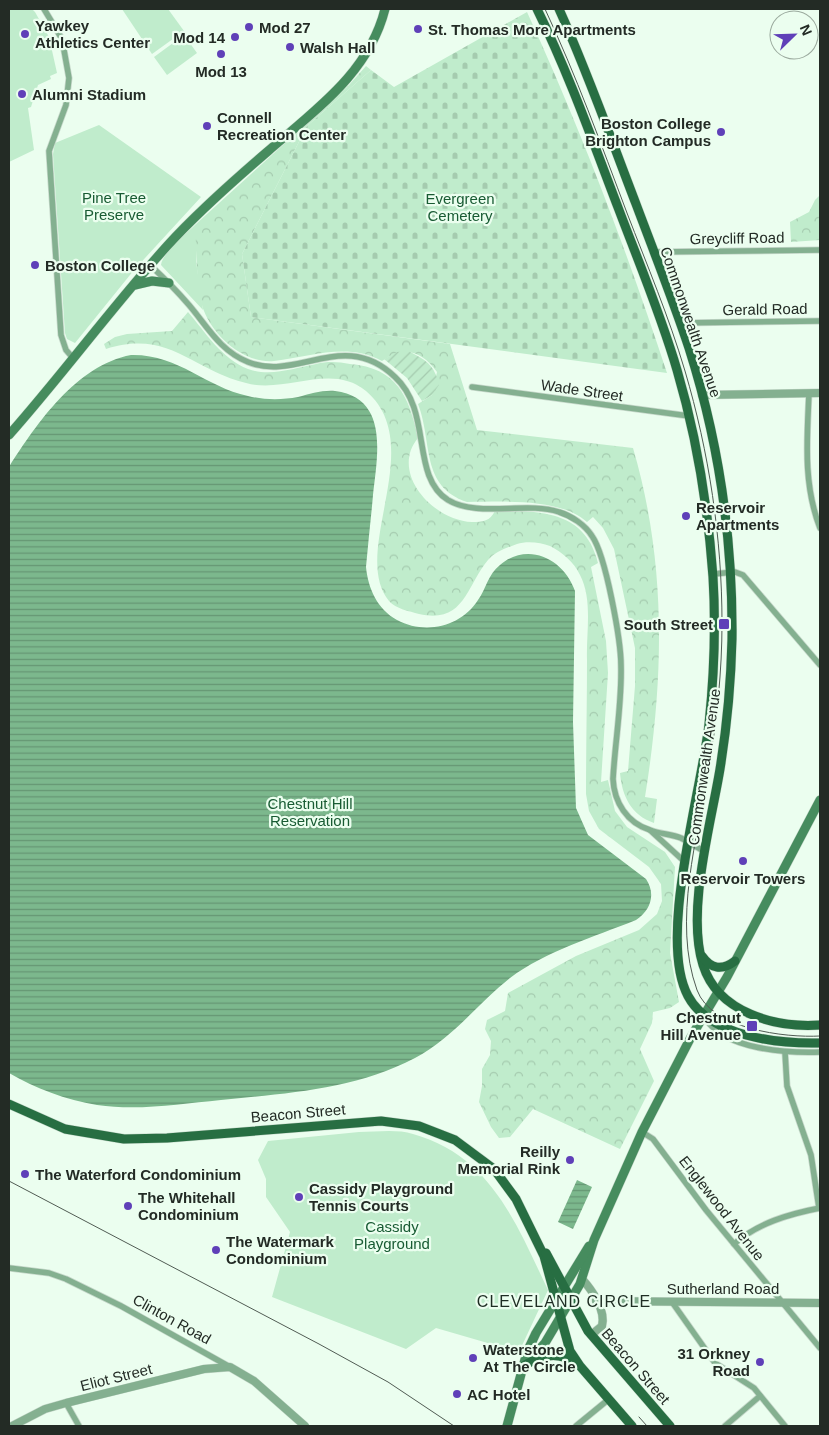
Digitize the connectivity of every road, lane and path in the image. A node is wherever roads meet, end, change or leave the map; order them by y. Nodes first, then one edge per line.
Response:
1 (44, 9) edge
2 (385, 9) edge
3 (537, 9) edge
4 (559, 9) edge
5 (820, 250) edge
6 (653, 252) junction
7 (151, 266) junction
8 (169, 283) junction
9 (135, 285) junction
10 (666, 286) junction
11 (650, 293) junction
12 (820, 321) edge
13 (680, 323) junction
14 (73, 358) junction
15 (472, 387) dead end
16 (820, 393) edge
17 (809, 394) junction
18 (702, 395) junction
19 (689, 416) junction
20 (10, 433) edge
21 (820, 528) edge
22 (731, 572) junction
23 (713, 574) junction
24 (820, 665) edge
25 (820, 800) edge
26 (651, 831) junction
27 (689, 843) junction
28 (705, 852) junction
29 (686, 863) junction
30 (700, 952) junction
31 (735, 961) junction
32 (718, 991) junction
33 (704, 1015) junction
34 (820, 1025) edge
35 (820, 1043) edge
36 (785, 1052) junction
37 (820, 1052) edge
38 (9, 1104) edge
39 (642, 1132) junction
40 (820, 1208) edge
41 (594, 1240) junction
42 (734, 1244) junction
43 (540, 1245) junction
44 (9, 1268) edge
45 (582, 1279) junction
46 (564, 1285) junction
47 (555, 1300) junction
48 (571, 1300) junction
49 (596, 1301) junction
50 (672, 1302) junction
51 (782, 1302) junction
52 (820, 1303) edge
53 (560, 1317) junction
54 (590, 1335) junction
55 (820, 1348) edge
56 (525, 1365) junction
57 (580, 1366) junction
58 (230, 1367) junction
59 (760, 1396) junction
60 (609, 1400) junction
61 (66, 1403) junction
62 (12, 1426) edge
63 (79, 1426) edge
64 (305, 1426) edge
65 (507, 1426) edge
66 (576, 1426) edge
67 (632, 1426) edge
68 (670, 1426) edge
69 (725, 1426) edge
70 (785, 1426) edge

1 - 14 street
2 - 7 main road
3 - 11 main road, Commonwealth Avenue
4 - 6 main road, Commonwealth Avenue
5 - 6 street, Greycliff Road
6 - 10 main road, Commonwealth Avenue
7 - 8 street
7 - 9 main road
8 - 9 main road
8 - 26 street
9 - 14 main road
10 - 11 main road
10 - 13 main road, Commonwealth Avenue
11 - 19 main road, Commonwealth Avenue
12 - 13 street, Gerald Road
13 - 18 main road, Commonwealth Avenue
14 - 20 main road
15 - 19 street, Wade Street
16 - 17 street
17 - 18 street
17 - 21 street
18 - 22 main road, Commonwealth Avenue
19 - 23 main road, Commonwealth Avenue
22 - 23 street
22 - 24 street
22 - 28 main road, Commonwealth Avenue
23 - 27 main road, Commonwealth Avenue
25 - 31 main road
26 - 27 street
26 - 29 street
27 - 28 street
27 - 29 main road, Commonwealth Avenue
28 - 30 main road, Commonwealth Avenue
29 - 33 main road, Commonwealth Avenue
30 - 31 main road
30 - 32 main road, Commonwealth Avenue
31 - 32 main road
32 - 33 main road
32 - 34 main road, Commonwealth Avenue
33 - 35 main road, Commonwealth Avenue
33 - 36 street, Commonwealth Avenue
33 - 39 main road
36 - 37 street, Commonwealth Avenue
36 - 40 street
38 - 43 main road, Beacon Street
39 - 41 main road
39 - 42 street, Englewood Avenue
40 - 42 street
41 - 45 main road
41 - 46 main road
42 - 51 street, Englewood Avenue
43 - 46 main road, Beacon Street
43 - 47 main road, Beacon Street
44 - 58 street, Clinton Road
45 - 48 main road
45 - 49 street
46 - 47 main road
46 - 48 main road, Beacon Street
47 - 53 main road, Beacon Street
47 - 56 main road
48 - 53 main road
48 - 54 main road, Beacon Street
49 - 50 street, Sutherland Road
49 - 54 street
50 - 51 street, Sutherland Road
50 - 59 street
51 - 52 street, Sutherland Road
51 - 55 street, Englewood Avenue
53 - 56 main road
53 - 57 main road, Beacon Street
54 - 68 main road, Beacon Street
56 - 57 main road
56 - 65 main road
57 - 60 main road, Beacon Street
58 - 61 street, Eliot Street
58 - 64 street, Clinton Road
59 - 69 street
59 - 70 street
60 - 66 street
60 - 67 main road, Beacon Street
61 - 62 street, Eliot Street
61 - 63 street

